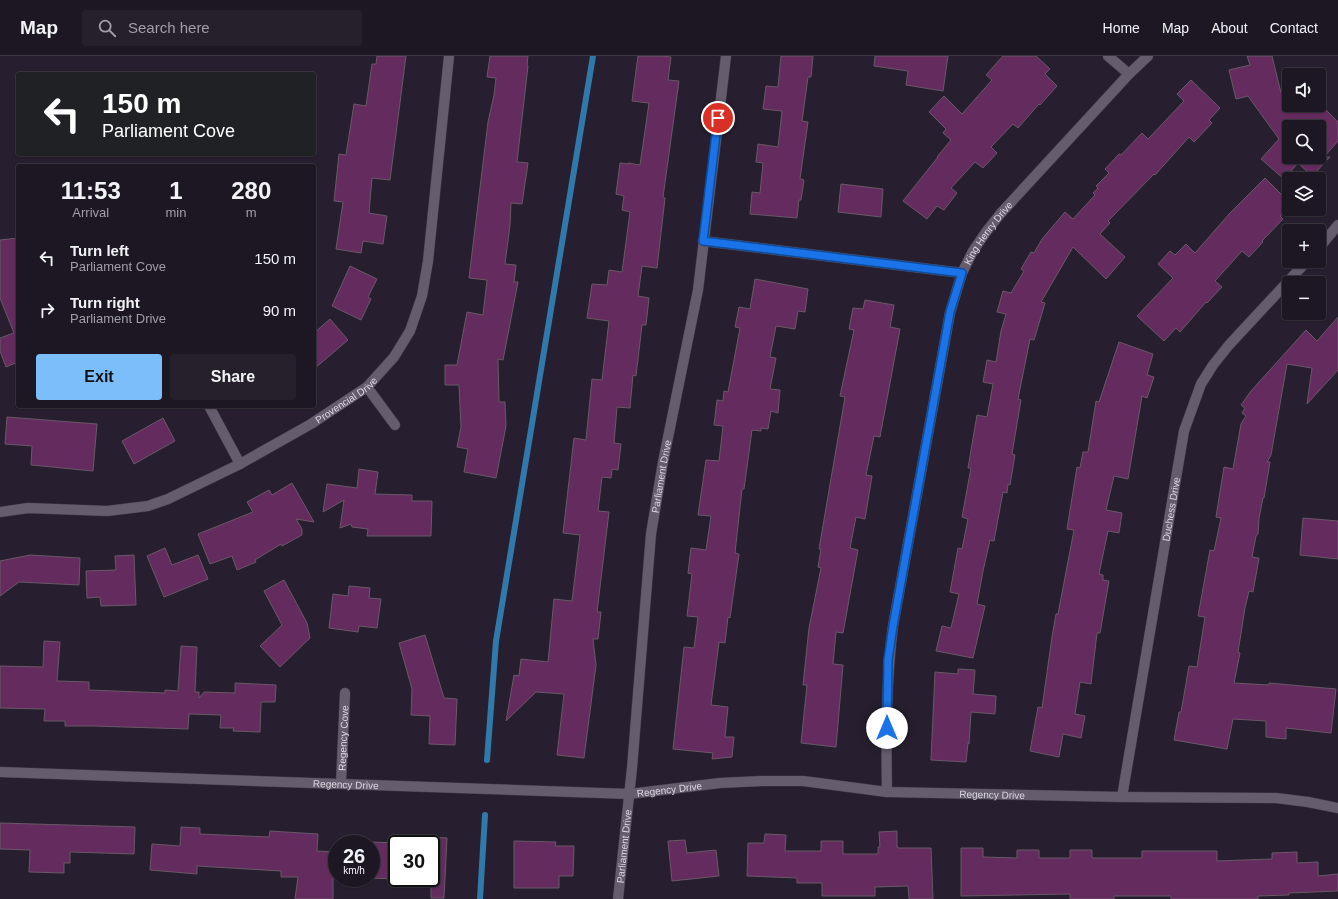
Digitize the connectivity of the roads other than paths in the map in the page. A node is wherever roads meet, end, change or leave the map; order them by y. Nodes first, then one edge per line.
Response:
1 (449, 56) edge
2 (726, 56) edge
3 (1108, 56) edge
4 (1148, 56) edge
5 (1129, 74) junction
6 (1338, 225) edge
7 (1326, 240) edge
8 (703, 241) junction
9 (1300, 268) edge
10 (962, 273) junction
11 (367, 387) junction
12 (210, 408) edge
13 (395, 425) dead end
14 (240, 464) junction
15 (0, 512) edge
16 (345, 693) dead end
17 (0, 772) edge
18 (341, 783) junction
19 (887, 792) junction
20 (629, 794) junction
21 (1122, 797) junction
22 (1338, 808) edge
23 (618, 899) edge

1 - 11 street, Provencial Drive
2 - 8 street, Parliament Drive
3 - 5 street
4 - 5 street, King Henry Drive
5 - 10 street, King Henry Drive
6 - 7 street
8 - 10 street
8 - 20 street, Parliament Drive
9 - 21 street, Duchess Drive
10 - 19 street, King Henry Drive
11 - 13 street
11 - 14 street, Provencial Drive
12 - 14 street
14 - 15 street, Provencial Drive
16 - 18 street, Regency Cove
17 - 18 street, Regency Drive
18 - 20 street, Regency Drive
19 - 20 street, Regency Drive
19 - 21 street, Regency Drive
20 - 23 street, Parliament Drive
21 - 22 street, Regency Drive

